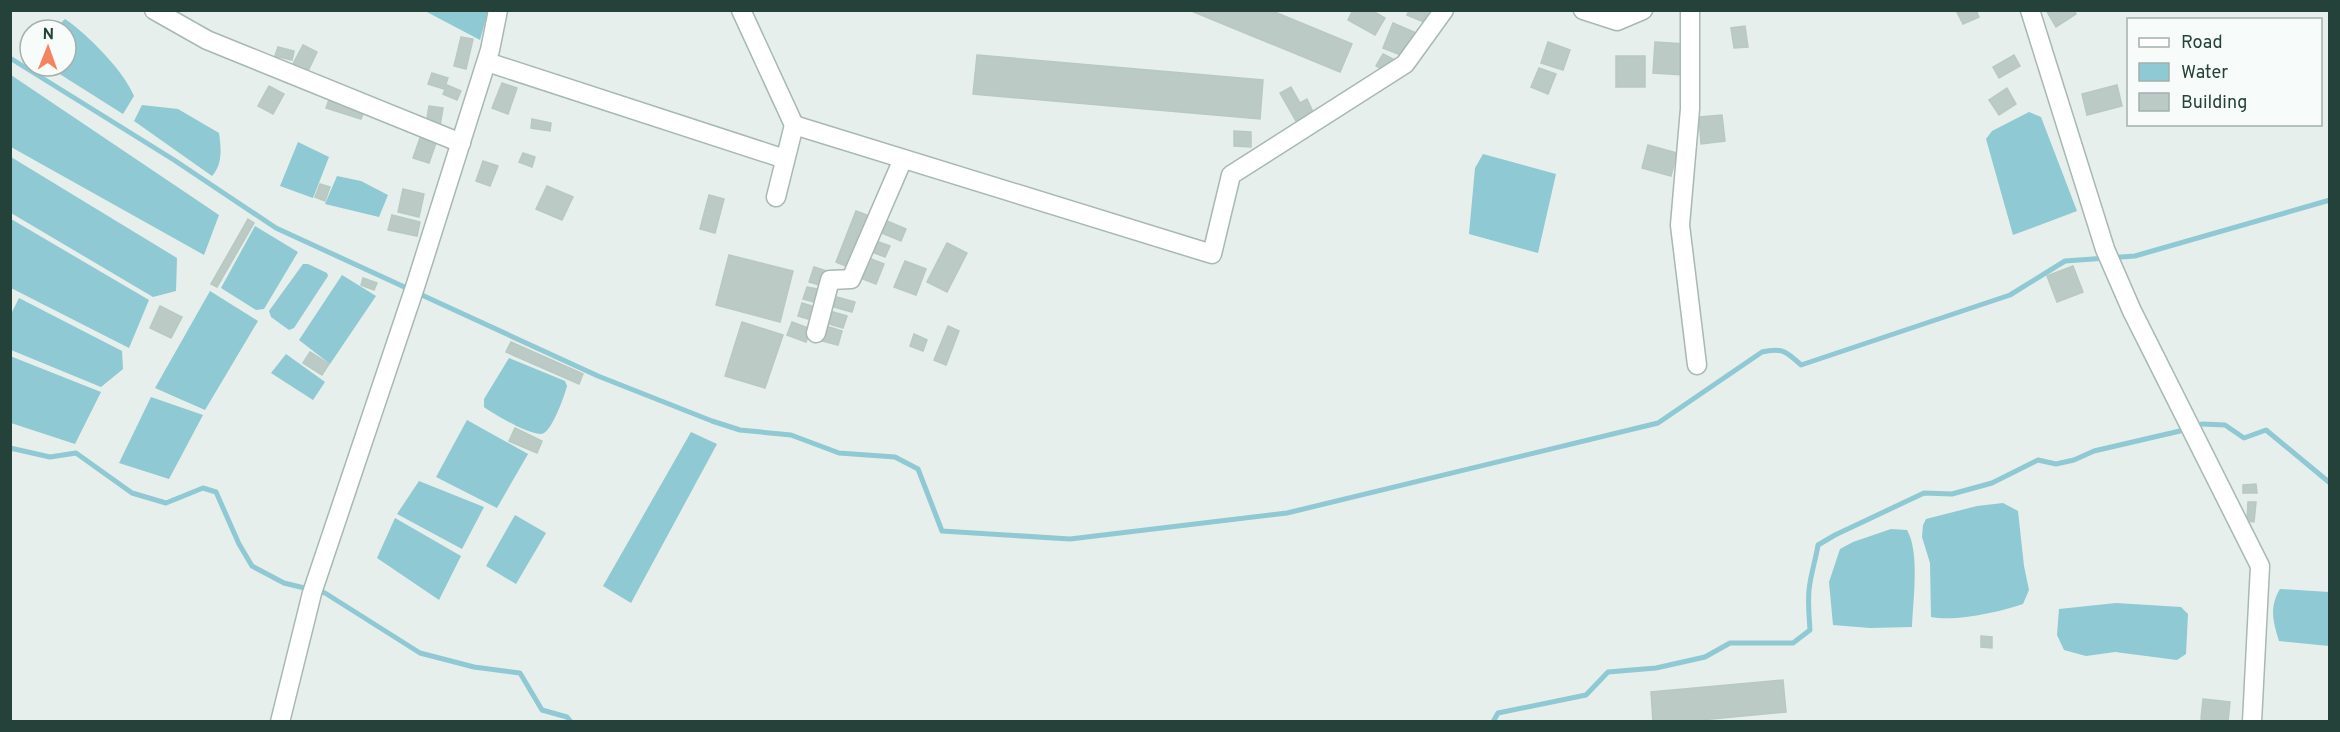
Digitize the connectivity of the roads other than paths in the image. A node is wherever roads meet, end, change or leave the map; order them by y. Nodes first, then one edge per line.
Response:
1 (154, 10) edge
2 (498, 10) edge
3 (741, 10) edge
4 (1444, 10) edge
5 (1583, 10) edge
6 (1643, 10) edge
7 (1690, 10) edge
8 (2030, 10) edge
9 (487, 62) junction
10 (794, 125) junction
11 (461, 143) junction
12 (785, 159) junction
13 (903, 159) junction
14 (776, 197) dead end
15 (816, 333) dead end
16 (1697, 364) dead end
17 (280, 722) edge
18 (2252, 722) edge

1 - 11 street
2 - 9 street
3 - 10 street
4 - 13 street
5 - 6 street
7 - 16 street
8 - 18 street
9 - 11 street
9 - 12 street
10 - 12 street
10 - 13 street
11 - 17 street
12 - 14 street
13 - 15 street

